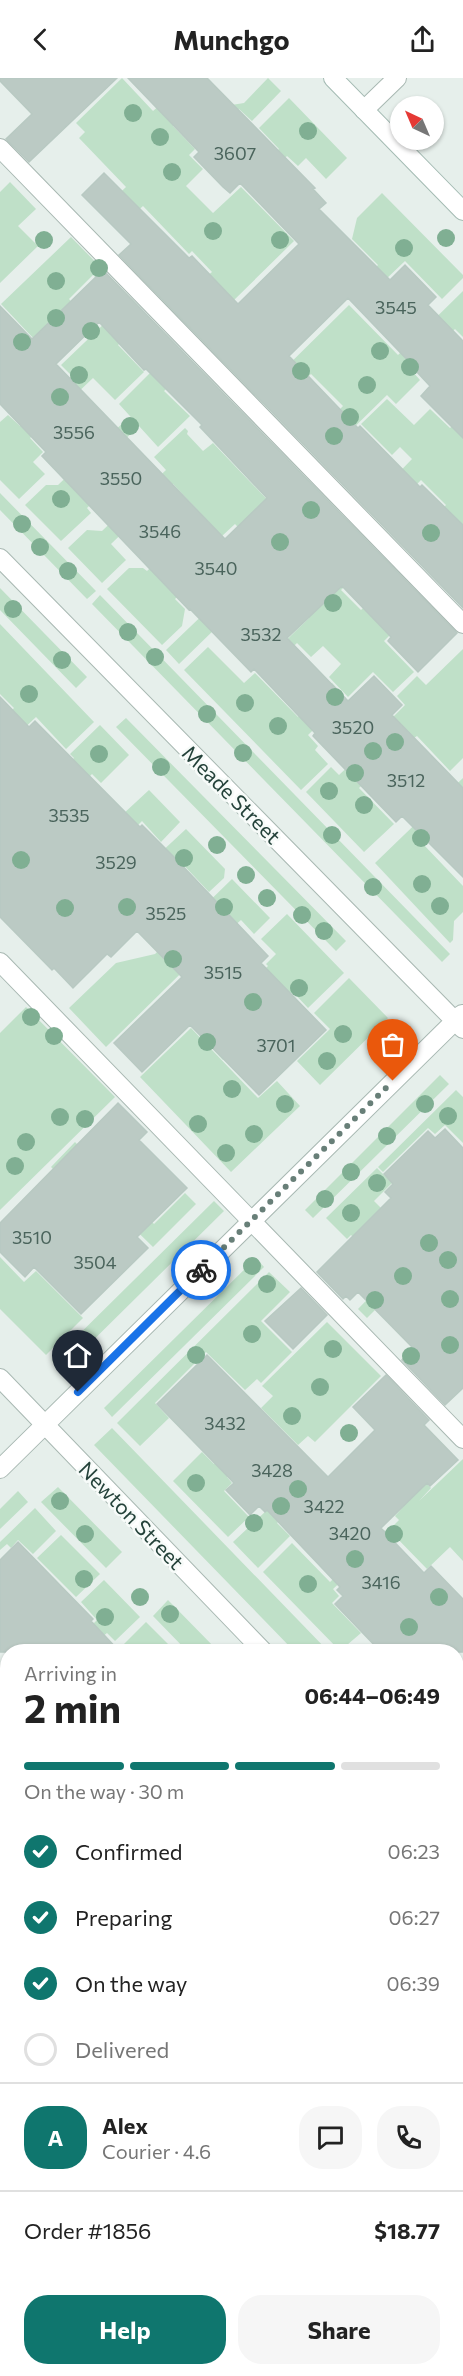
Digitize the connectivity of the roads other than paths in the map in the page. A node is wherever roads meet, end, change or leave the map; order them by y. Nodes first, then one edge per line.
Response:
1 (333, 78) edge
2 (397, 78) edge
3 (364, 110) junction
4 (0, 148) edge
5 (463, 211) edge
6 (0, 558) edge
7 (463, 624) edge
8 (0, 962) edge
9 (460, 1021) edge
10 (251, 1221) junction
11 (0, 1378) edge
12 (45, 1424) junction
13 (463, 1438) edge
14 (0, 1469) edge
15 (256, 1644) edge

1 - 3 street
2 - 3 street
3 - 5 street
4 - 7 street
6 - 9 street, Meade Street
8 - 10 street
9 - 10 street
10 - 12 street
10 - 13 street
11 - 12 street, Newton Street
12 - 14 street
12 - 15 street, Newton Street

